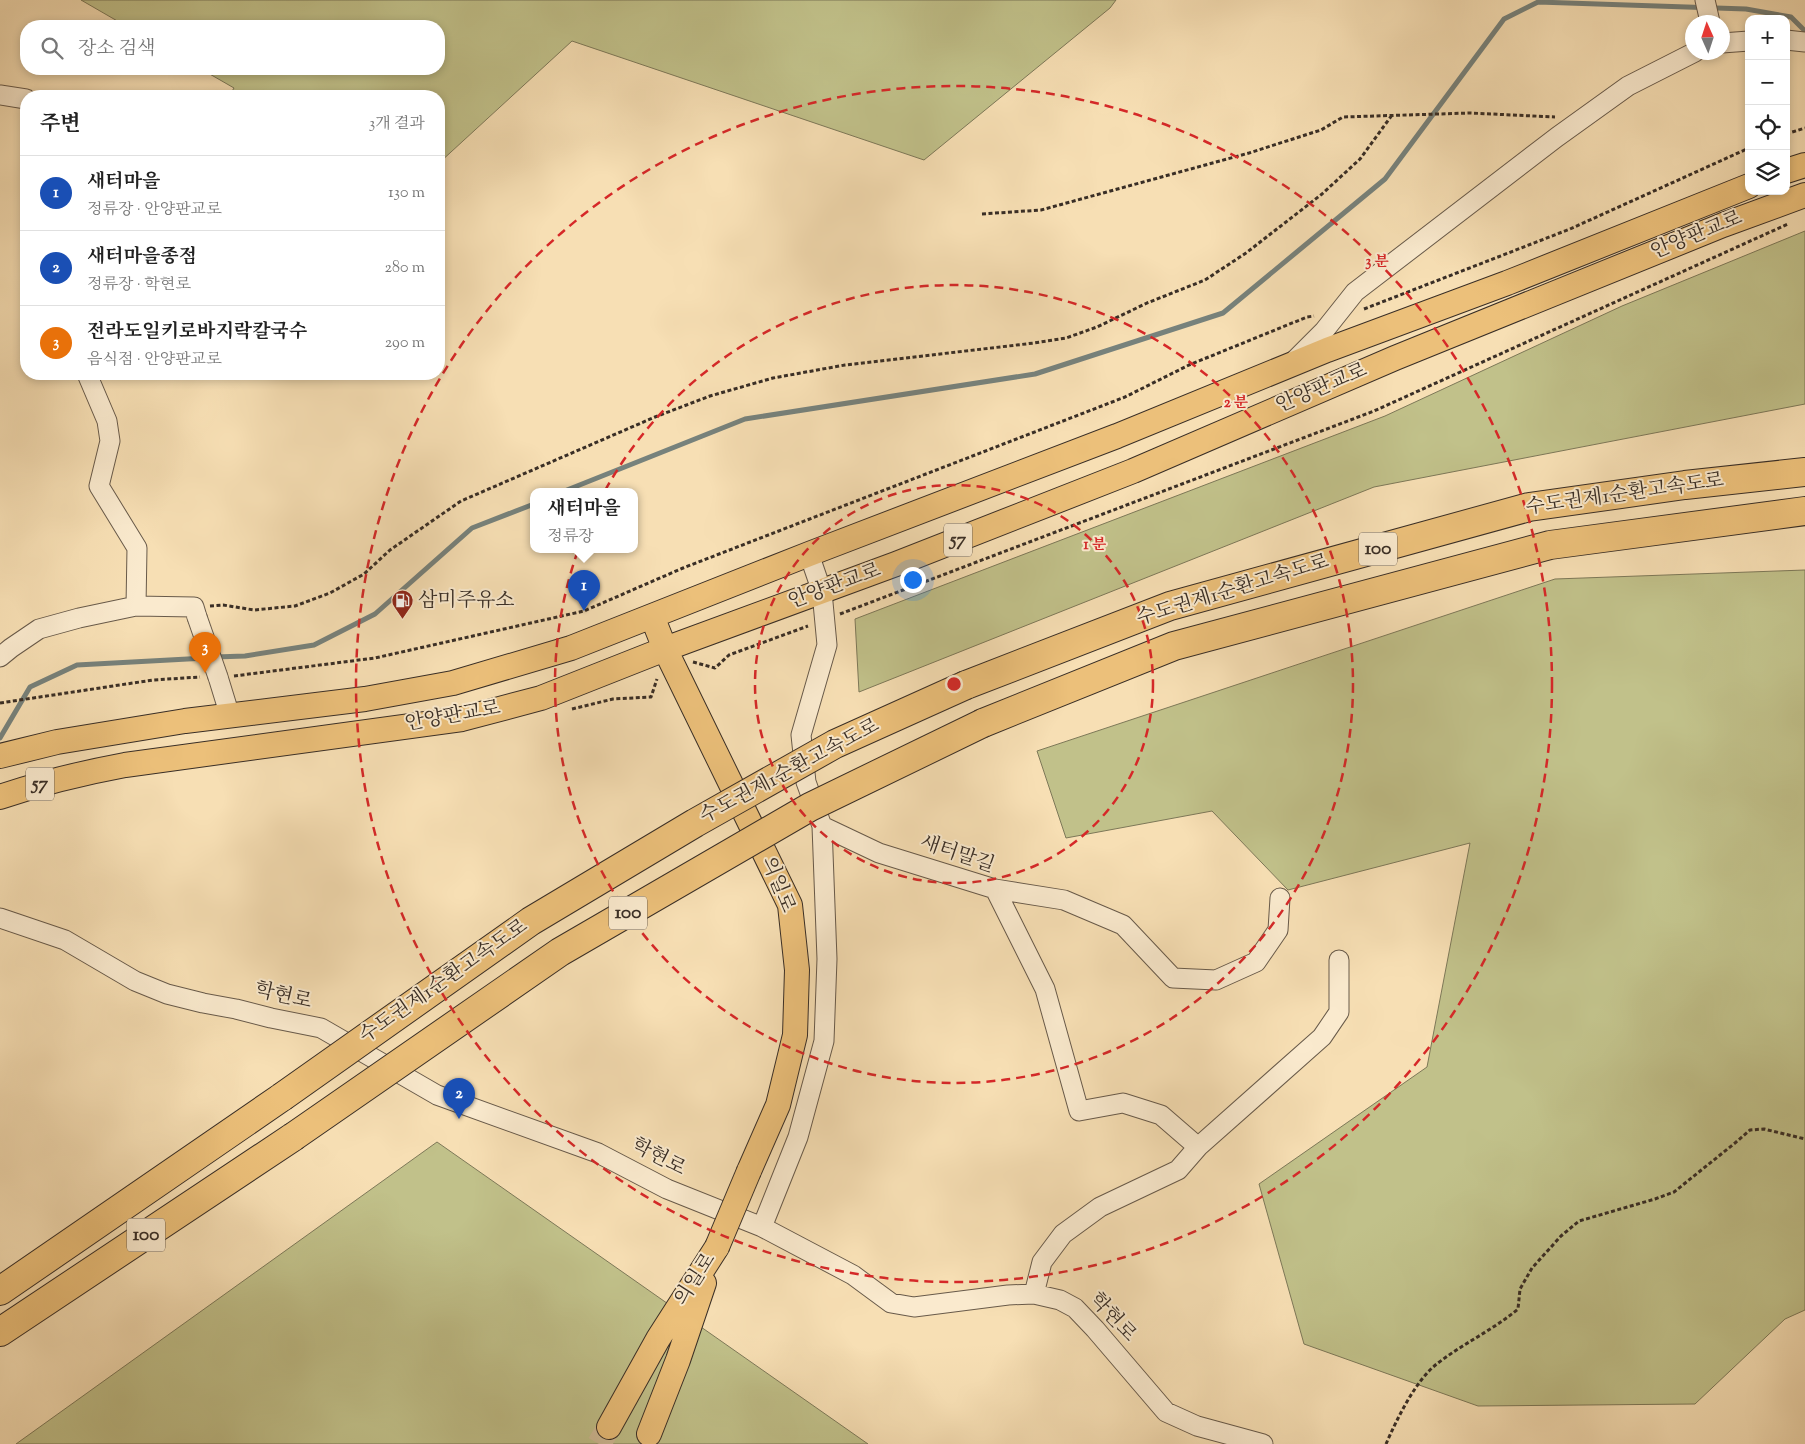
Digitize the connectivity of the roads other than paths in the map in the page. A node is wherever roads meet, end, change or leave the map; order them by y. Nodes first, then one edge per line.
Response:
1 (1704, 0) edge
2 (1708, 15) edge
3 (1745, 41) edge
4 (1730, 42) edge
5 (1685, 57) edge
6 (0, 95) edge
7 (20, 98) edge
8 (1805, 165) edge
9 (1790, 170) edge
10 (1745, 188) edge
11 (1805, 195) edge
12 (1290, 365) junction
13 (90, 380) edge
14 (1805, 472) edge
15 (1805, 510) edge
16 (809, 554) junction
17 (822, 592) junction
18 (136, 606) junction
19 (652, 616) junction
20 (665, 649) junction
21 (0, 657) edge
22 (230, 716) junction
23 (0, 756) edge
24 (0, 798) edge
25 (822, 826) junction
26 (995, 889) junction
27 (1280, 898) dead end
28 (0, 918) edge
29 (1339, 960) dead end
30 (1198, 1148) junction
31 (762, 1227) junction
32 (717, 1247) junction
33 (0, 1291) edge
34 (1034, 1294) junction
35 (0, 1332) edge
36 (609, 1427) tunnel mouth
37 (649, 1434) dead end
38 (1263, 1444) edge

1 - 2 street
3 - 4 street
5 - 12 street
6 - 7 street
8 - 9 main road
10 - 12 main road, 안양판교로 / 57
11 - 17 main road, 안양판교로 / 57
12 - 16 main road, 안양판교로 / 57
13 - 18 street
14 - 33 highway, 수도권제1순환고속도로 / 100, bridge
15 - 35 highway, 수도권제1순환고속도로 / 100, bridge
16 - 17 street
16 - 19 main road, 안양판교로 / 57
17 - 20 main road, 안양판교로 / 57
17 - 25 street
18 - 21 street
18 - 22 street, bridge
19 - 20 main road, 의일로
19 - 22 main road, 안양판교로 / 57
20 - 24 main road, 안양판교로 / 57
20 - 32 main road, 의일로, bridge
22 - 23 main road, 안양판교로 / 57
25 - 26 street, 새터말길
25 - 31 street
26 - 27 street
26 - 30 street, 새터말길
28 - 31 street, 학현로
29 - 30 street
30 - 34 street
31 - 34 street, 학현로
32 - 36 main road, 의일로
32 - 37 main road, 의일로
34 - 38 street, 학현로

